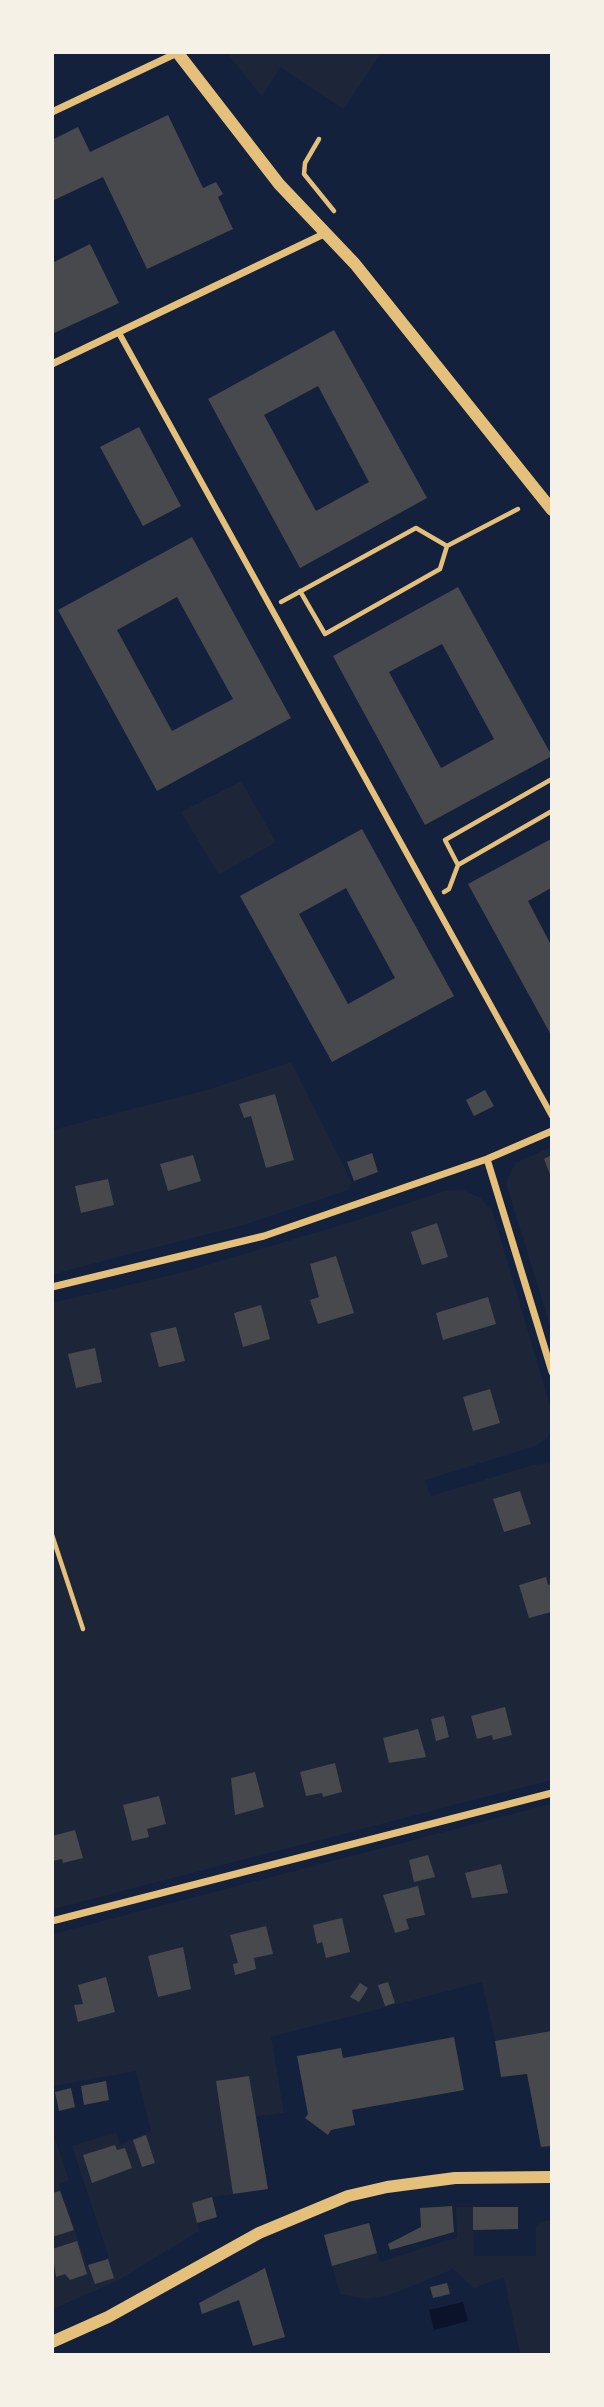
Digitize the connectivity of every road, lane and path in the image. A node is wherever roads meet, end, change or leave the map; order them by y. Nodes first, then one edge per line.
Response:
1 (177, 53) edge
2 (52, 112) edge
3 (319, 139) dead end
4 (334, 211) dead end
5 (327, 233) junction
6 (119, 333) junction
7 (52, 364) edge
8 (518, 509) dead end
9 (551, 510) edge
10 (447, 546) junction
11 (300, 591) junction
12 (271, 607) junction
13 (551, 779) edge
14 (551, 811) edge
15 (458, 865) junction
16 (430, 900) junction
17 (551, 1116) edge
18 (551, 1131) edge
19 (487, 1159) junction
20 (52, 1287) edge
21 (551, 1372) edge
22 (52, 1535) edge
23 (83, 1629) dead end
24 (551, 1793) edge
25 (52, 1921) edge
26 (551, 2176) edge
27 (52, 2342) edge

1 - 2 street
1 - 5 street
3 - 4 path
5 - 6 street
5 - 9 street
6 - 7 street
6 - 12 street
8 - 10 path
10 - 11 path
10 - 11 path
11 - 12 path
12 - 16 street
13 - 15 path
14 - 15 path
15 - 16 path
16 - 17 street
18 - 19 street
19 - 20 street
19 - 21 street
22 - 23 path
24 - 25 street
26 - 27 street

